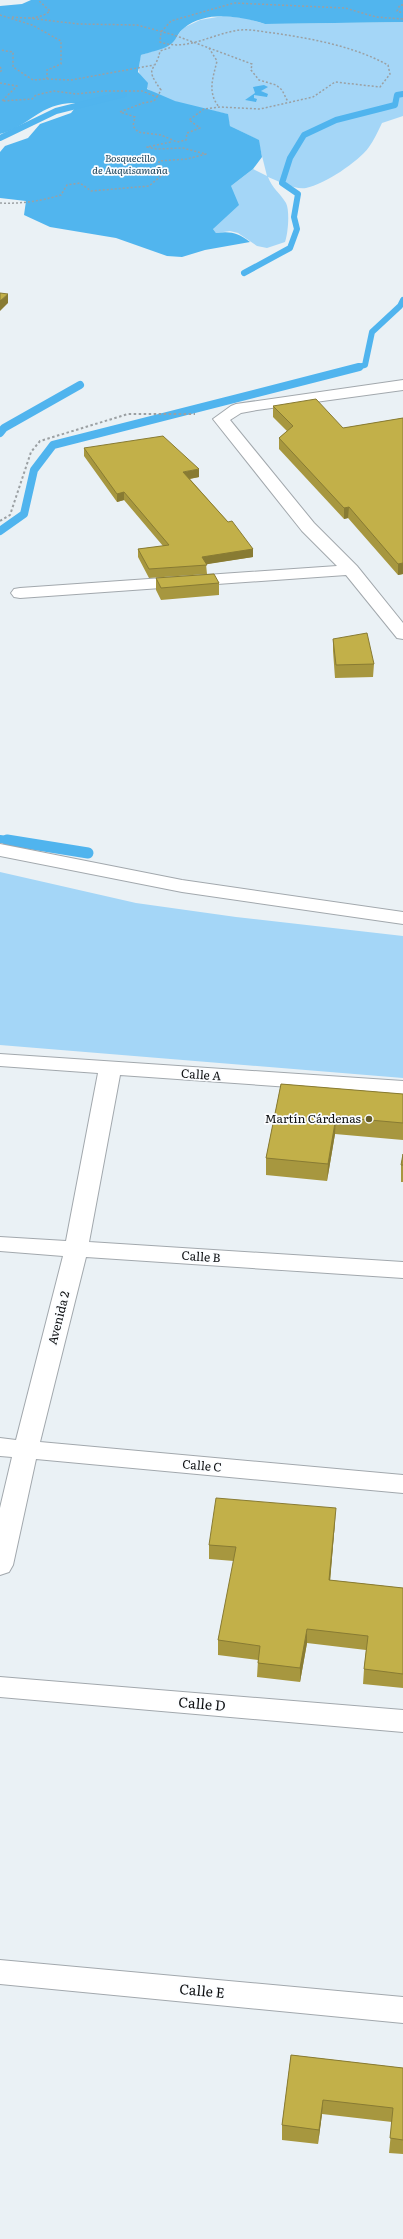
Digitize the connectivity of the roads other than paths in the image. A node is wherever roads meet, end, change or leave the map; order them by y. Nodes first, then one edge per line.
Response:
1 (403, 385) edge
2 (351, 570) junction
3 (20, 593) dead end
4 (403, 634) edge
5 (0, 850) edge
6 (403, 918) edge
7 (0, 1060) edge
8 (110, 1069) junction
9 (403, 1088) edge
10 (0, 1244) edge
11 (76, 1249) junction
12 (403, 1270) edge
13 (0, 1447) edge
14 (26, 1449) junction
15 (403, 1484) edge
16 (0, 1566) edge
17 (0, 1686) edge
18 (403, 1721) edge
19 (0, 1972) edge
20 (403, 2010) edge

1 - 2 street
2 - 3 street
2 - 4 street
5 - 6 street
7 - 8 street, Calle A
8 - 9 street, Calle A
8 - 11 street, Avenida 2
10 - 11 street, Calle B
11 - 12 street, Calle B
11 - 14 street, Avenida 2
13 - 14 street, Calle C
14 - 15 street, Calle C
14 - 16 street, Avenida 2
17 - 18 street, Calle D
19 - 20 street, Calle E

